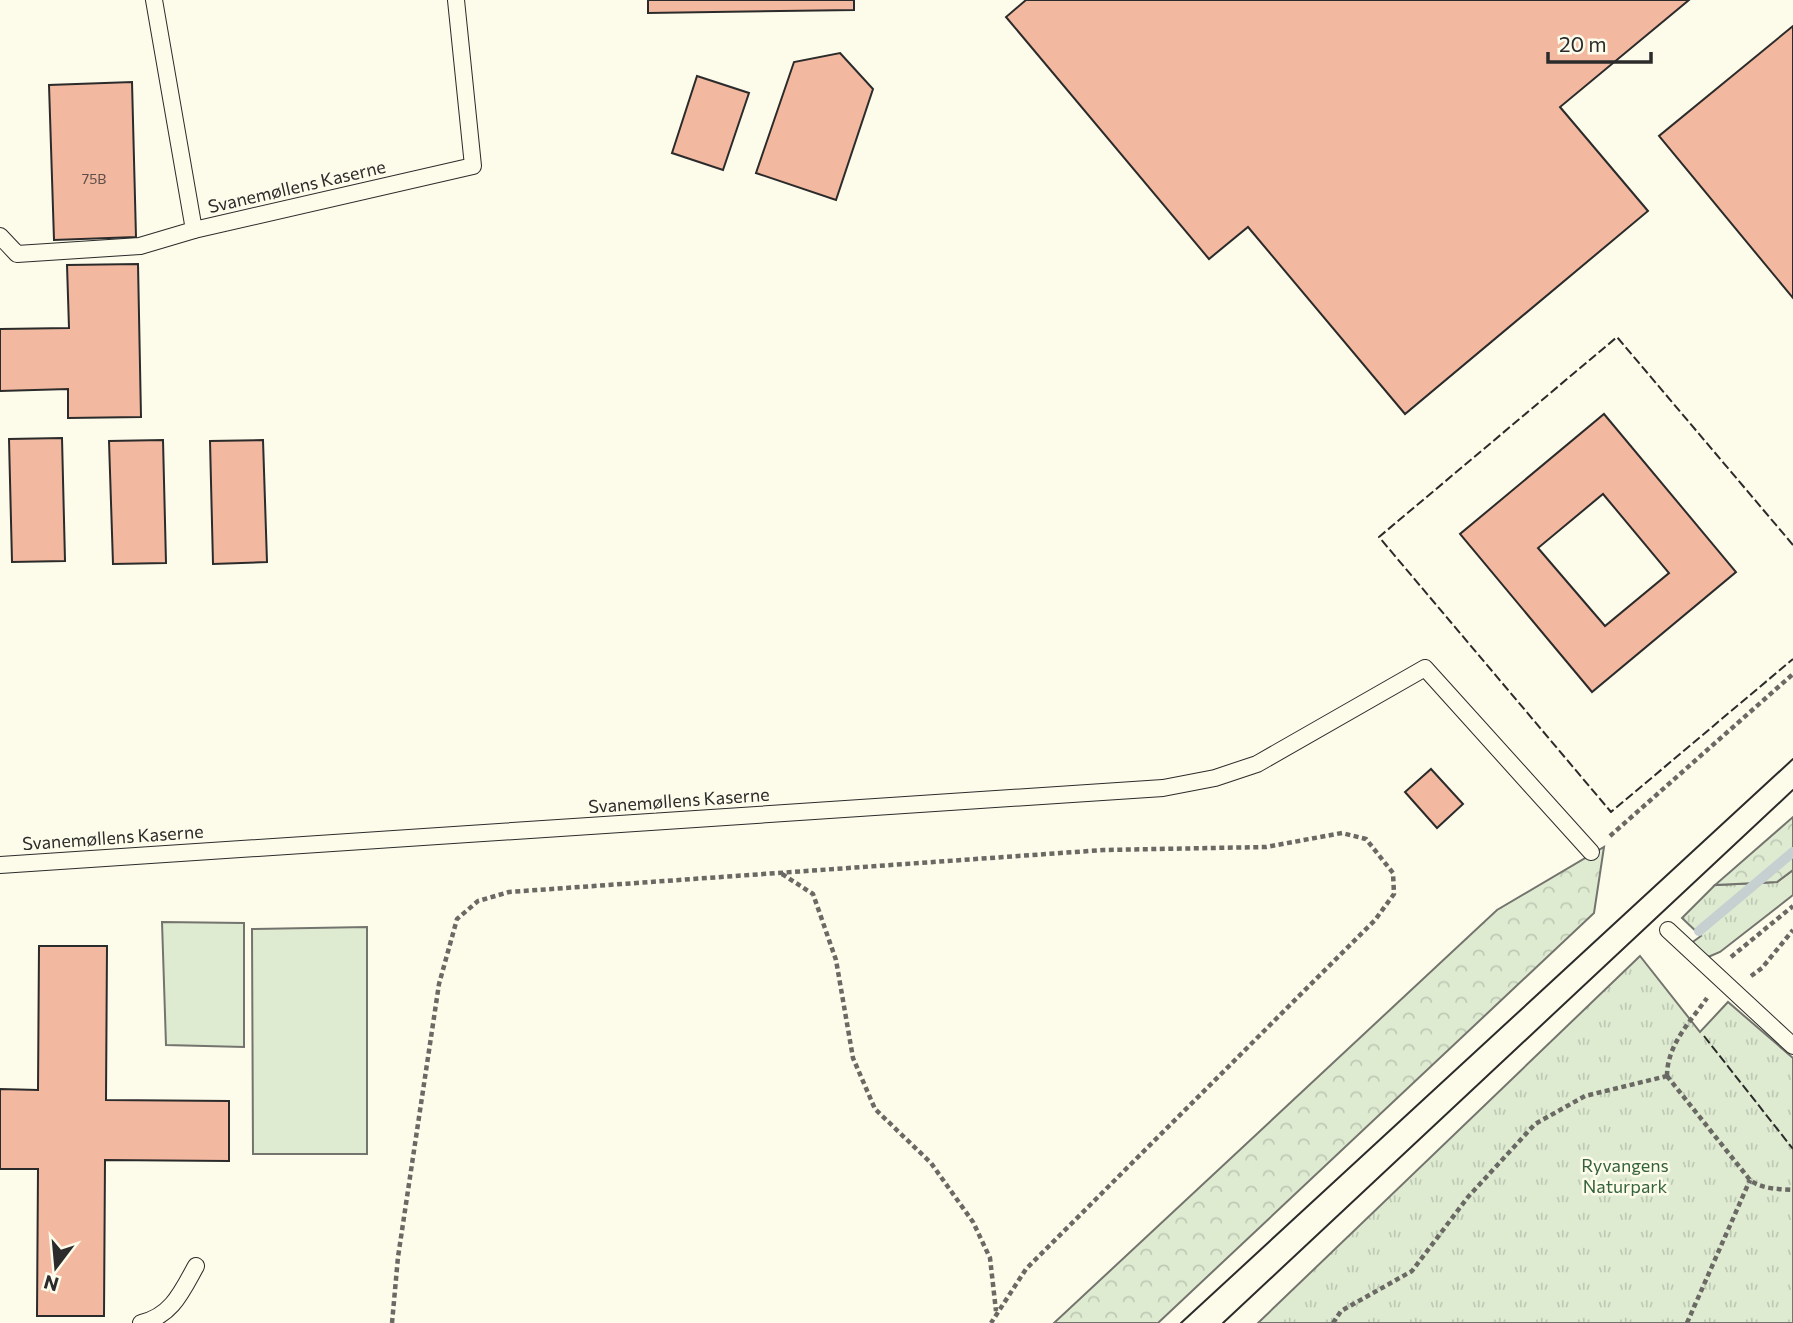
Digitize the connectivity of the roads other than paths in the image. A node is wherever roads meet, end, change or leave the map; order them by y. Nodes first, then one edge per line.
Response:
1 (154, 0) edge
2 (456, 0) edge
3 (194, 230) junction
4 (0, 236) edge
5 (1591, 852) road end
6 (0, 865) edge
7 (1668, 930) dead end
8 (1793, 1046) edge
9 (196, 1266) dead end
10 (141, 1323) edge

1 - 3 lane, Svanemøllens Kaserne
2 - 3 lane, Svanemøllens Kaserne
3 - 4 lane
5 - 6 lane, Svanemøllens Kaserne
7 - 8 lane
9 - 10 lane

